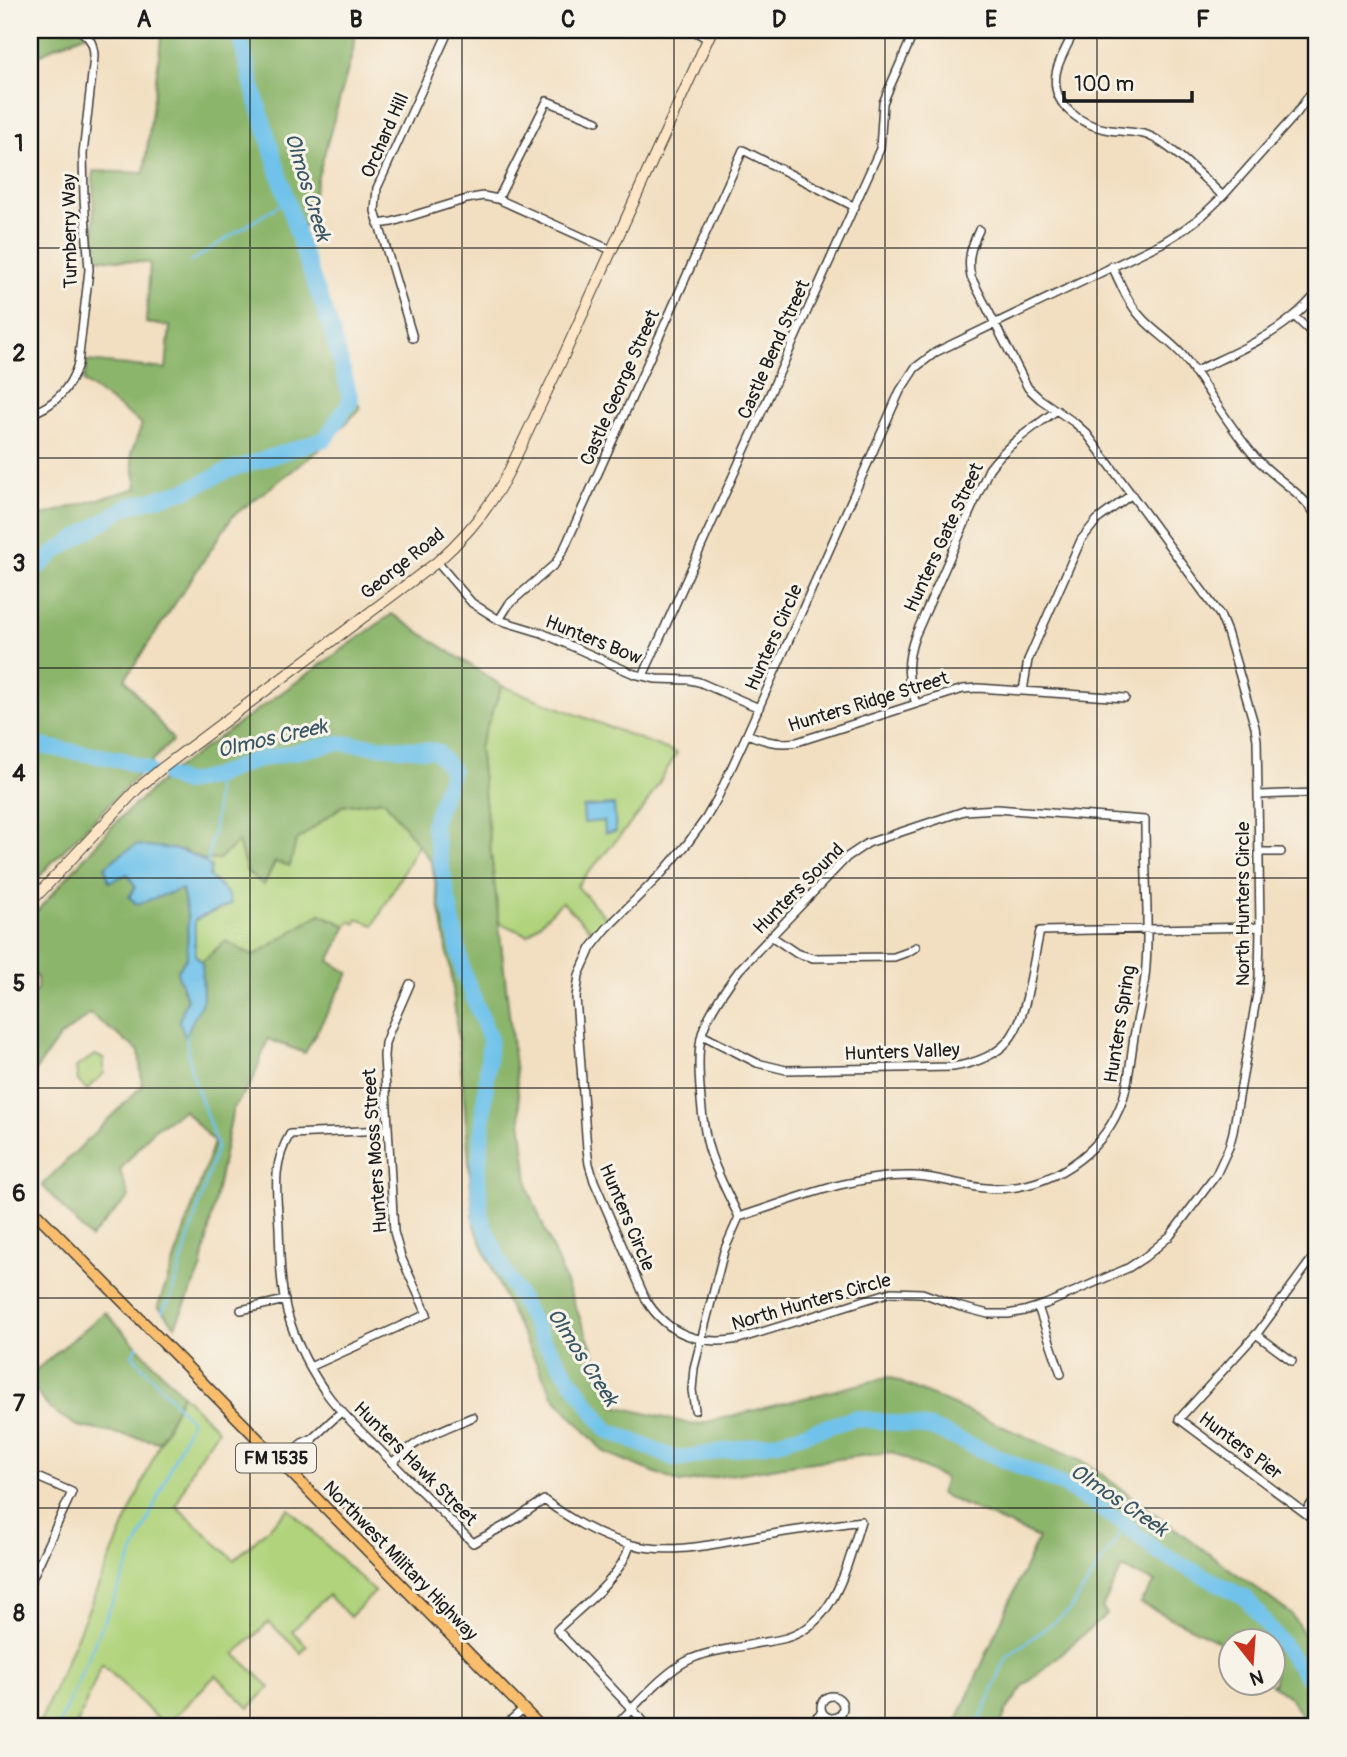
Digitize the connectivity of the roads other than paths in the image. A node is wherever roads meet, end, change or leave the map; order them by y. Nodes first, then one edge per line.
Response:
1 (79, 30) edge
2 (449, 30) edge
3 (691, 30) edge
4 (915, 30) edge
5 (1075, 30) edge
6 (710, 34) edge
7 (1317, 84) edge
8 (597, 121) dead end
9 (1223, 196) junction
10 (498, 199) junction
11 (855, 207) junction
12 (378, 224) junction
13 (979, 230) dead end
14 (611, 250) junction
15 (1112, 266) junction
16 (1317, 293) edge
17 (1294, 316) junction
18 (995, 323) junction
19 (413, 338) dead end
20 (1317, 338) edge
21 (1194, 372) junction
22 (1057, 410) junction
23 (30, 414) edge
24 (1132, 494) junction
25 (1317, 517) edge
26 (437, 562) junction
27 (499, 620) junction
28 (643, 676) junction
29 (1023, 691) junction
30 (1125, 698) dead end
31 (916, 703) junction
32 (759, 708) junction
33 (747, 734) junction
34 (1317, 793) edge
35 (1258, 794) junction
36 (1145, 820) joint
37 (1259, 852) junction
38 (1281, 852) dead end
39 (30, 903) edge
40 (1260, 927) junction
41 (1147, 929) junction
42 (771, 936) junction
43 (916, 947) dead end
44 (410, 984) dead end
45 (702, 1035) junction
46 (387, 1129) junction
47 (30, 1207) edge
48 (739, 1217) junction
49 (1317, 1252) edge
50 (285, 1300) junction
51 (1038, 1307) junction
52 (241, 1310) dead end
53 (1256, 1334) junction
54 (702, 1340) junction
55 (1292, 1361) dead end
56 (310, 1367) junction
57 (1061, 1374) dead end
58 (695, 1410) dead end
59 (342, 1411) junction
60 (473, 1416) dead end
61 (313, 1438) junction
62 (279, 1461) junction
63 (392, 1463) junction
64 (290, 1472) junction
65 (30, 1474) edge
66 (1317, 1496) edge
67 (1305, 1513) junction
68 (1317, 1522) edge
69 (630, 1545) junction
70 (30, 1583) edge
71 (523, 1709) junction
72 (632, 1709) junction
73 (822, 1712) dead end
74 (503, 1727) edge
75 (541, 1727) edge
76 (614, 1727) edge
77 (649, 1727) edge
78 (805, 1727) edge

1 - 23 street, Turnberry Way
2 - 12 street, Orchard Hill
3 - 6 street
4 - 11 street, Castle Bend Street
5 - 9 street
6 - 14 street, George Road
7 - 9 street, Hunters Circle
8 - 10 street
9 - 15 street, Hunters Circle
10 - 12 street
10 - 14 street
11 - 27 street, Castle George Street
11 - 28 street, Castle Bend Street
12 - 19 street, Orchard Hill
13 - 18 street, North Hunters Circle
14 - 26 street, George Road
15 - 18 street, Hunters Circle
15 - 21 street
16 - 17 street
17 - 20 street
17 - 21 street
18 - 22 street, North Hunters Circle
18 - 32 street, Hunters Circle
21 - 25 street
22 - 24 street, North Hunters Circle
22 - 31 street, Hunters Gate Street
24 - 29 street
24 - 35 street, North Hunters Circle
26 - 27 street, Hunters Bow
26 - 39 street, George Road
27 - 28 street, Hunters Bow
28 - 32 street, Hunters Bow
29 - 30 street, Hunters Ridge Street
29 - 31 street, Hunters Ridge Street
31 - 33 street, Hunters Ridge Street
32 - 33 street, Hunters Circle
33 - 54 street, Hunters Circle
34 - 35 street
35 - 37 street, North Hunters Circle
36 - 41 street, Hunters Spring
36 - 42 street, Hunters Sound
37 - 38 street
37 - 40 street, North Hunters Circle
40 - 41 street
40 - 51 street, North Hunters Circle
41 - 45 street, Hunters Valley
41 - 48 street, Hunters Spring
42 - 43 street
42 - 45 street, Hunters Sound
44 - 46 street, Hunters Moss Street
45 - 48 street, Hunters Sound
46 - 50 street, Hunters Hawk Street
46 - 56 street, Hunters Moss Street
47 - 62 main road, Northwest Military Highway / FM 1535
48 - 54 street
49 - 53 street
50 - 52 street
50 - 56 street, Hunters Hawk Street
51 - 54 street, North Hunters Circle
51 - 57 street
53 - 55 street
53 - 67 street, Hunters Pier
54 - 58 street
56 - 59 street, Hunters Hawk Street
59 - 61 street
59 - 63 street, Hunters Hawk Street
60 - 63 street
61 - 62 street
61 - 64 street
62 - 64 main road, Northwest Military Highway / FM 1535
63 - 69 street, Hunters Hawk Street
64 - 71 main road, Northwest Military Highway / FM 1535
65 - 70 street
66 - 67 street
67 - 68 street, Hunters Pier
69 - 72 street
69 - 72 street, Hunters Hawk Street
71 - 74 street
71 - 75 main road, Northwest Military Highway / FM 1535
72 - 76 street
72 - 77 street
73 - 78 street

